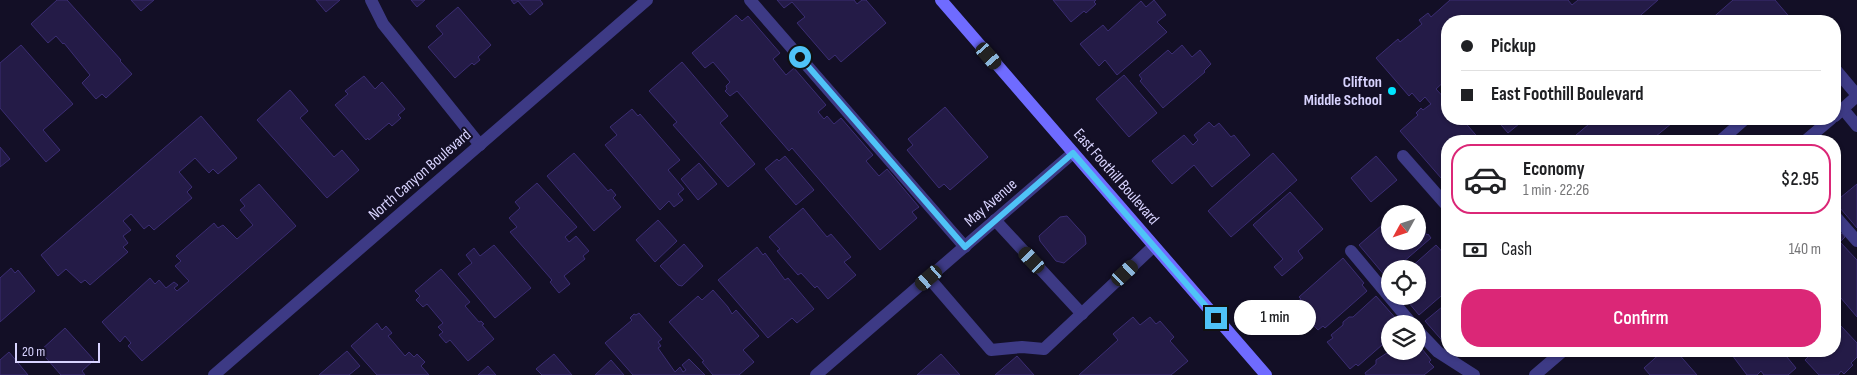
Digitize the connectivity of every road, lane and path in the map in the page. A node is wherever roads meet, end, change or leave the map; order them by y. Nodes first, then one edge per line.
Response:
1 (371, 0) edge
2 (647, 0) edge
3 (750, 0) edge
4 (941, 0) edge
5 (1841, 76) edge
6 (1857, 96) edge
7 (1841, 110) edge
8 (1841, 114) edge
9 (1738, 125) edge
10 (1824, 125) edge
11 (1857, 126) edge
12 (1727, 135) edge
13 (1812, 135) edge
14 (480, 144) junction
15 (1073, 153) junction
16 (1403, 156) dead end
17 (1441, 199) edge
18 (995, 220) junction
19 (1841, 223) edge
20 (1857, 241) edge
21 (1154, 246) junction
22 (965, 247) junction
23 (1351, 251) dead end
24 (929, 278) junction
25 (1082, 314) junction
26 (1404, 315) edge
27 (1426, 339) edge
28 (1441, 354) edge
29 (1446, 357) edge
30 (1556, 357) edge
31 (214, 375) edge
32 (816, 375) edge
33 (1266, 375) edge
34 (1474, 375) edge
35 (1536, 375) edge

1 - 14 street
2 - 14 street, North Canyon Boulevard
3 - 22 street
4 - 15 main road, East Foothill Boulevard
5 - 6 street
6 - 7 street
8 - 11 street
9 - 12 street
10 - 13 street
14 - 31 street, North Canyon Boulevard
15 - 18 street, May Avenue
15 - 21 main road, East Foothill Boulevard
16 - 17 street
18 - 22 street, May Avenue
18 - 25 street
19 - 20 street
21 - 25 street
21 - 33 main road, East Foothill Boulevard
22 - 24 street, May Avenue
23 - 26 street
24 - 25 street
24 - 32 street, May Avenue
27 - 28 street
29 - 34 street
30 - 35 street

